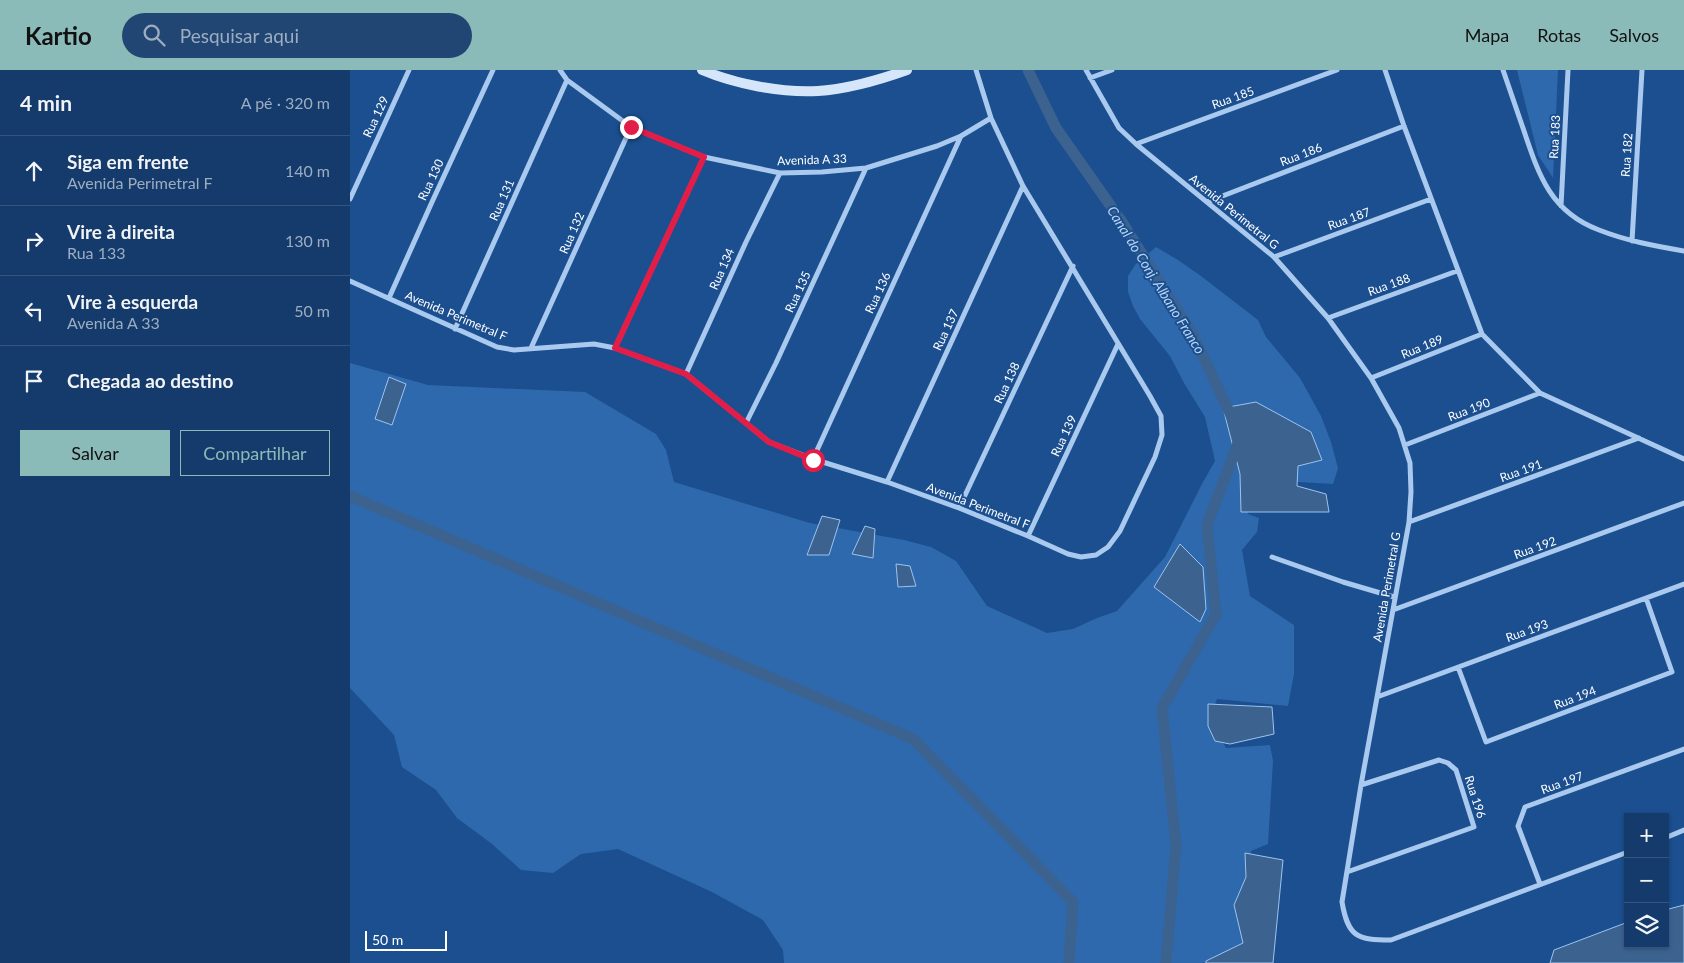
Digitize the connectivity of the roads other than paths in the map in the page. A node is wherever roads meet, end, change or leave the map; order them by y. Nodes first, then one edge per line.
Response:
1 (409, 70) edge
2 (493, 70) edge
3 (560, 70) edge
4 (702, 70) edge
5 (906, 70) edge
6 (976, 70) edge
7 (1086, 70) edge
8 (1112, 70) edge
9 (1337, 70) edge
10 (1385, 70) edge
11 (1503, 70) edge
12 (1568, 70) edge
13 (1642, 70) edge
14 (1090, 78) junction
15 (568, 80) junction
16 (991, 118) junction
17 (1404, 126) junction
18 (631, 127) junction
19 (962, 136) junction
20 (1136, 144) junction
21 (704, 157) junction
22 (866, 168) junction
23 (780, 173) junction
24 (1023, 186) junction
25 (350, 199) edge
26 (1431, 199) junction
27 (1206, 202) junction
28 (1561, 206) junction
29 (1632, 241) junction
30 (1684, 251) edge
31 (1274, 257) junction
32 (1073, 266) junction
33 (1457, 270) junction
34 (350, 281) edge
35 (389, 298) junction
36 (1328, 318) junction
37 (455, 329) junction
38 (1482, 334) junction
39 (1118, 344) junction
40 (531, 348) junction
41 (615, 348) junction
42 (686, 374) junction
43 (1371, 378) junction
44 (1540, 393) junction
45 (746, 423) junction
46 (1639, 438) junction
47 (1405, 445) junction
48 (1684, 459) edge
49 (813, 460) junction
50 (887, 482) junction
51 (1684, 503) edge
52 (959, 508) junction
53 (1409, 522) junction
54 (1028, 536) junction
55 (1272, 557) dead end
56 (1684, 584) edge
57 (1394, 597) junction
58 (1646, 598) junction
59 (1393, 610) junction
60 (1458, 667) junction
61 (1377, 696) junction
62 (1684, 749) edge
63 (1361, 785) junction
64 (1684, 830) edge
65 (1669, 836) edge
66 (1624, 853) edge
67 (1348, 872) junction
68 (1540, 884) junction

1 - 25 street, Rua 129
2 - 35 street, Rua 130
3 - 15 street, Avenida A 33
4 - 5 street
6 - 16 street, Avenida Perimetral F
7 - 14 street, Avenida Perimetral G
8 - 14 street
9 - 20 street, Rua 185
10 - 17 street
11 - 28 street
12 - 28 street, Rua 183
13 - 29 street, Rua 182
14 - 20 street, Avenida Perimetral G
15 - 18 street, Avenida A 33
15 - 37 street, Rua 131
16 - 19 street, Avenida A 33
16 - 24 street, Avenida Perimetral F
17 - 26 street
17 - 27 street, Rua 186
18 - 21 street, Avenida A 33
18 - 40 street, Rua 132
19 - 22 street, Avenida A 33
19 - 49 street, Rua 136
20 - 27 street, Avenida Perimetral G
21 - 23 street, Avenida A 33
21 - 41 street
22 - 23 street, Avenida A 33
22 - 45 street, Rua 135
23 - 42 street, Rua 134
24 - 32 street, Avenida Perimetral F
24 - 50 street, Rua 137
26 - 31 street, Rua 187
26 - 33 street
27 - 31 street, Avenida Perimetral G
28 - 29 street
29 - 30 street
31 - 36 street, Avenida Perimetral G
32 - 39 street, Avenida Perimetral F
32 - 52 street, Rua 138
33 - 36 street, Rua 188
33 - 38 street
34 - 35 street, Avenida Perimetral F
35 - 37 street, Avenida Perimetral F
36 - 43 street, Avenida Perimetral G
37 - 40 street, Avenida Perimetral F
38 - 43 street, Rua 189
38 - 44 street
39 - 54 street, Rua 139
39 - 54 street, Avenida Perimetral F
40 - 41 street, Avenida Perimetral F
41 - 42 street, Avenida Perimetral F
42 - 45 street, Avenida Perimetral F
43 - 47 street, Avenida Perimetral G
44 - 46 street
44 - 47 street, Rua 190
45 - 49 street, Avenida Perimetral F
46 - 48 street
46 - 53 street, Rua 191
47 - 53 street, Avenida Perimetral G
49 - 50 street, Avenida Perimetral F
50 - 52 street, Avenida Perimetral F
51 - 59 street, Rua 192
52 - 54 street, Avenida Perimetral F
53 - 57 street, Avenida Perimetral G
55 - 57 street
56 - 58 street, Rua 193
57 - 59 street, Avenida Perimetral G
58 - 60 street, Rua 193
58 - 60 street, Rua 194
59 - 61 street, Avenida Perimetral G
60 - 61 street, Rua 193
61 - 63 street, Avenida Perimetral G
62 - 68 street, Rua 197
63 - 67 street, Avenida Perimetral G
63 - 67 street, Rua 196
64 - 65 street
66 - 68 street, Avenida Perimetral G
67 - 68 street, Avenida Perimetral G

